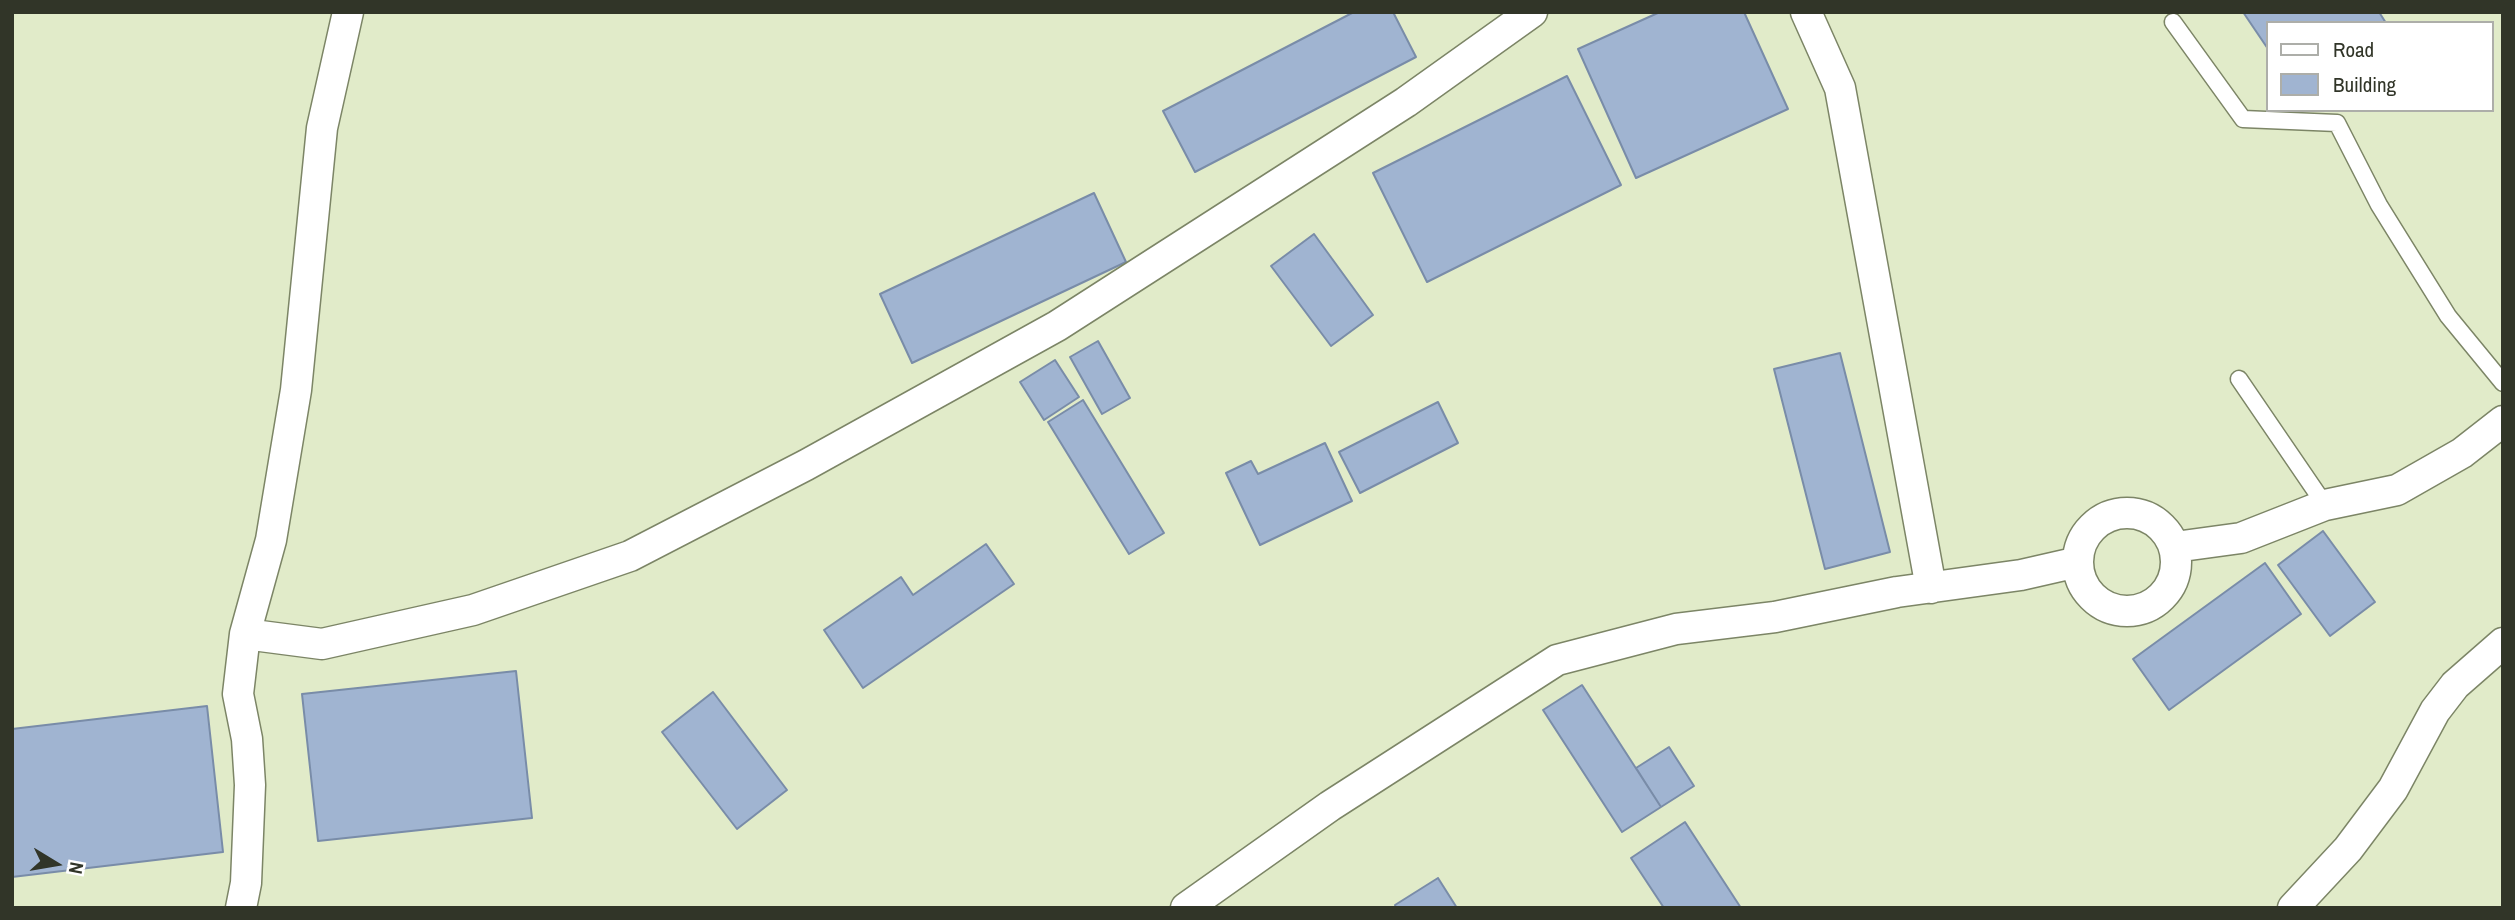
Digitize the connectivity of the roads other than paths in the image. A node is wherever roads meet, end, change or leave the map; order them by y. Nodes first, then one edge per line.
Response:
1 (348, 12) edge
2 (1532, 12) edge
3 (1806, 12) edge
4 (2173, 22) dead end
5 (2239, 379) dead end
6 (2503, 383) edge
7 (2503, 421) edge
8 (2325, 505) junction
9 (2175, 547) junction
10 (2078, 562) junction
11 (1931, 588) junction
12 (245, 634) junction
13 (2503, 643) edge
14 (241, 908) edge
15 (1186, 908) edge
16 (2293, 908) edge

1 - 12 street
2 - 12 street
3 - 11 street
4 - 6 lane
5 - 8 lane
7 - 8 street
8 - 9 street
9 - 10 street
9 - 10 street
10 - 11 street
11 - 15 street
12 - 14 street
13 - 16 street

